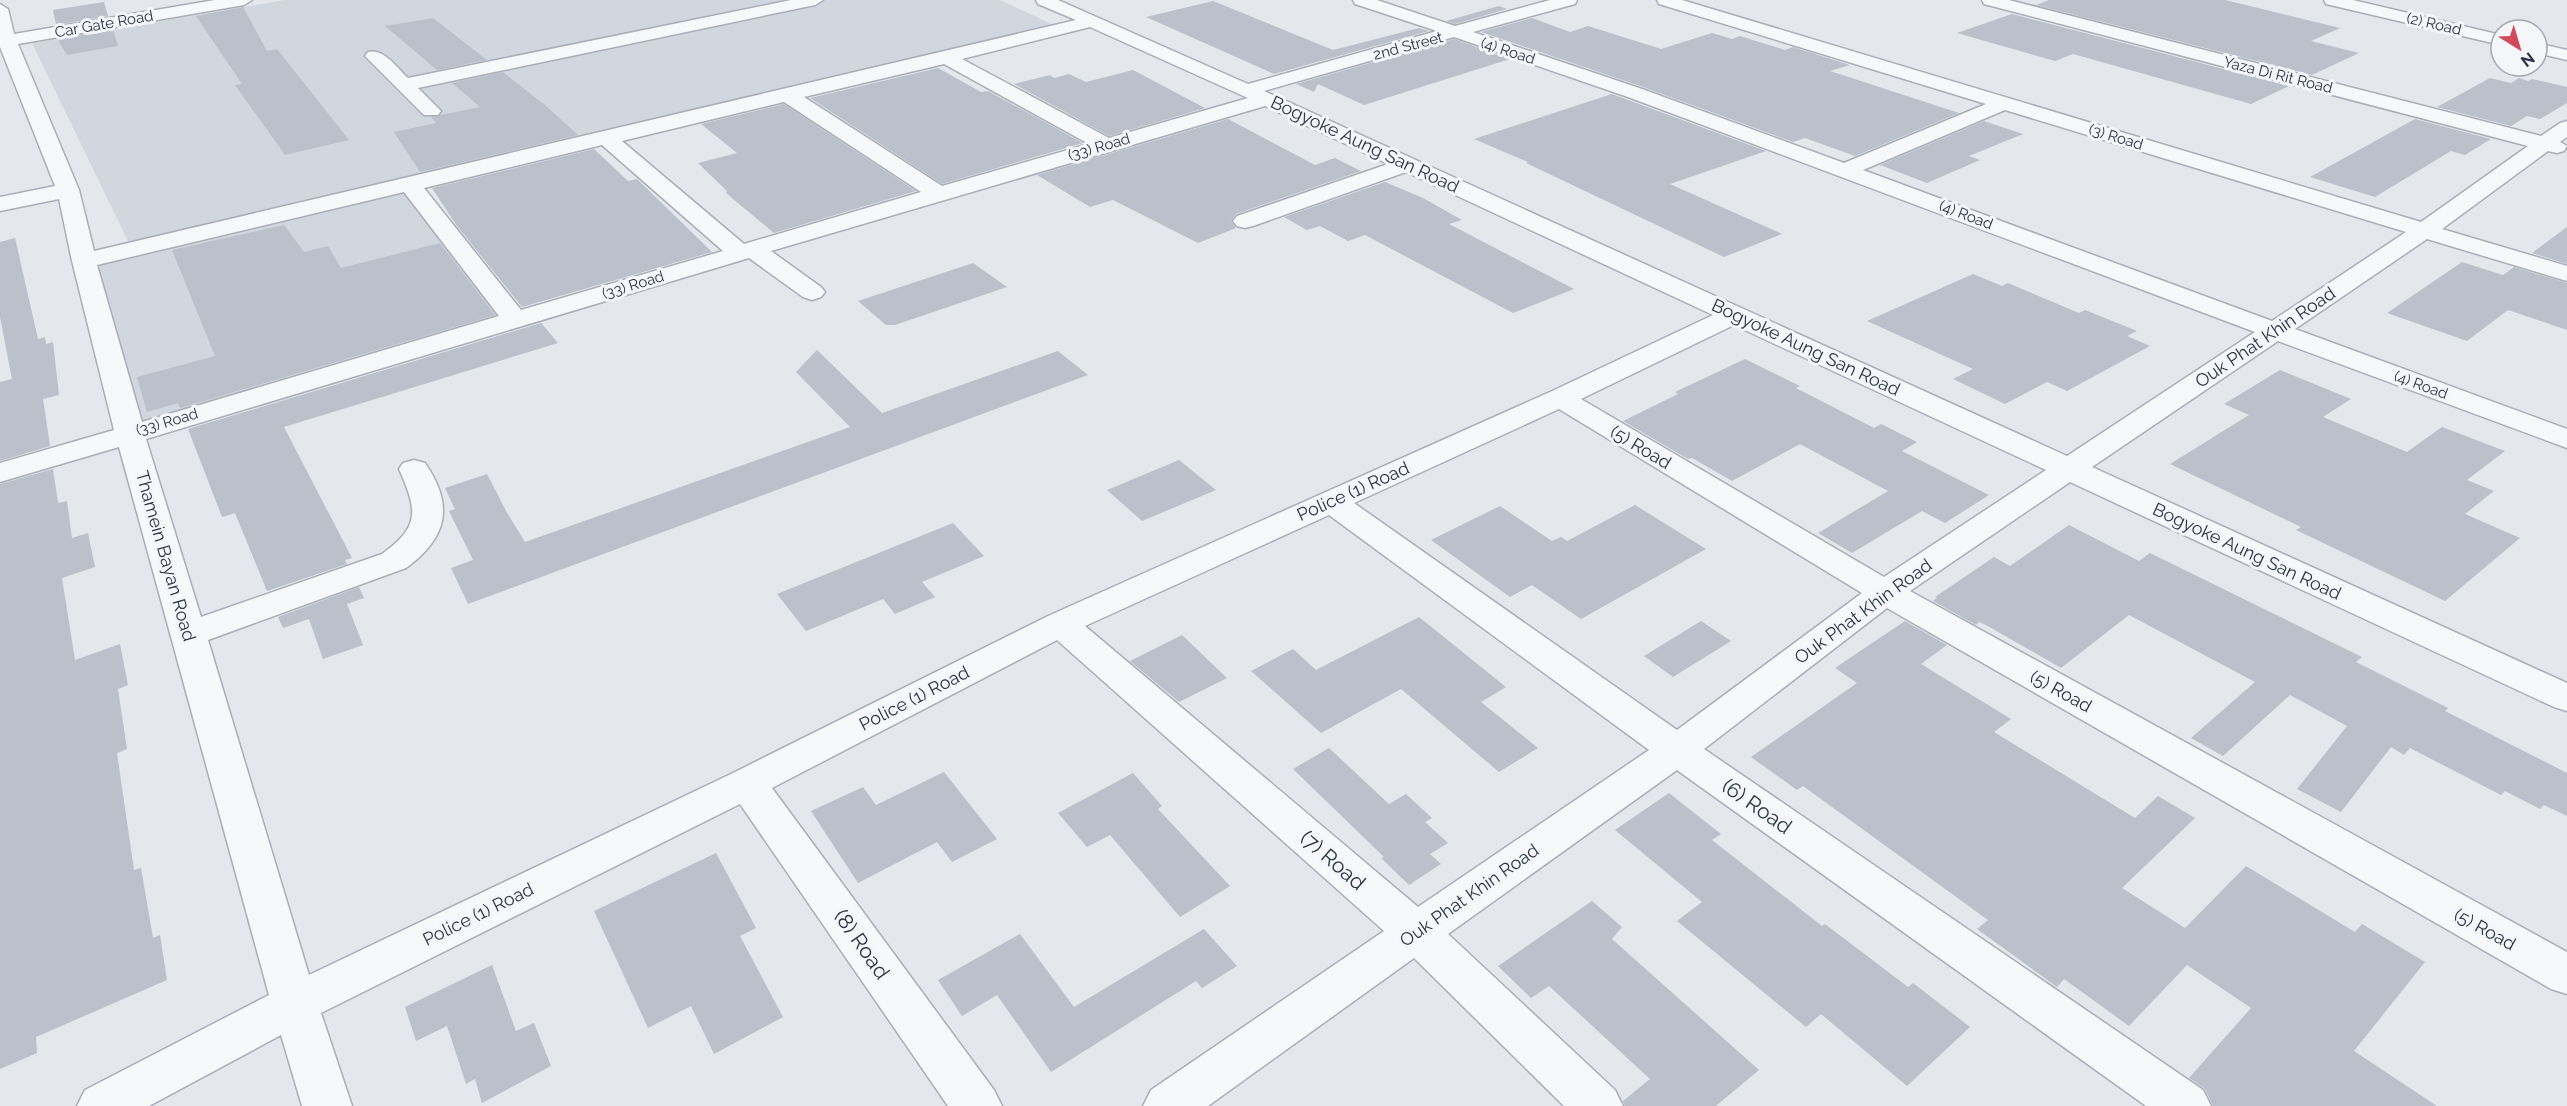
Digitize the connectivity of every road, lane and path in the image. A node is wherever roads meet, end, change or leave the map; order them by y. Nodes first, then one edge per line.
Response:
1 (244, 0) edge
2 (815, 0) edge
3 (1044, 0) edge
4 (1361, 0) edge
5 (1569, 0) edge
6 (1665, 0) edge
7 (1990, 0) edge
8 (2332, 0) edge
9 (0, 9) edge
10 (1090, 22) junction
11 (1454, 33) junction
12 (2489, 36) edge
13 (4, 41) edge
14 (2549, 51) edge
15 (2567, 55) edge
16 (374, 56) dead end
17 (946, 58) junction
18 (404, 85) junction
19 (1257, 94) junction
20 (787, 95) junction
21 (2004, 103) junction
22 (432, 111) dead end
23 (606, 137) junction
24 (2559, 140) edge
25 (1106, 145) junction
26 (1408, 164) junction
27 (1845, 170) junction
28 (410, 185) junction
29 (68, 190) junction
30 (939, 194) junction
31 (0, 204) edge
32 (1245, 221) dead end
33 (2425, 230) junction
34 (746, 251) junction
35 (84, 261) junction
36 (2567, 274) edge
37 (812, 292) dead end
38 (1736, 314) junction
39 (515, 320) junction
40 (2274, 332) junction
41 (1560, 398) junction
42 (130, 433) junction
43 (2567, 439) edge
44 (2067, 468) junction
45 (414, 469) dead end
46 (0, 472) edge
47 (1330, 501) junction
48 (1885, 592) junction
49 (1060, 624) junction
50 (189, 634) junction
51 (2567, 698) edge
52 (1677, 750) junction
53 (747, 783) junction
54 (1416, 932) junction
55 (2567, 975) edge
56 (295, 1004) junction
57 (102, 1106) edge
58 (327, 1106) edge
59 (977, 1106) edge
60 (1167, 1106) edge
61 (1598, 1106) edge
62 (2186, 1106) edge

1 - 13 street, Car Gate Road
2 - 18 street
3 - 10 street, Bogyoke Aung San Road
4 - 11 street, (4) Road
5 - 11 street, 2nd Street
6 - 21 street, (3) Road
7 - 24 street, Yaza Di Rit Road
8 - 12 street, (2) Road
9 - 13 street, Thamein Bayan Road
10 - 17 street
10 - 19 street, Bogyoke Aung San Road
11 - 19 street, 2nd Street
11 - 27 street, (4) Road
13 - 29 street, Thamein Bayan Road
14 - 15 street
16 - 18 street
17 - 20 street
17 - 25 street
18 - 22 street
19 - 25 street, (33) Road
19 - 26 street, Bogyoke Aung San Road
20 - 23 street
20 - 30 street
21 - 27 street
21 - 33 street, (3) Road
23 - 28 street
23 - 34 street
24 - 33 street, Ouk Phat Khin Road
25 - 30 street, (33) Road
26 - 32 street
26 - 38 street, Bogyoke Aung San Road
27 - 40 street, (4) Road
28 - 35 street
28 - 39 street
29 - 31 street
29 - 35 street, Thamein Bayan Road
30 - 34 street, (33) Road
33 - 36 street, (3) Road
33 - 40 street, Ouk Phat Khin Road
34 - 37 street
34 - 39 street, (33) Road
35 - 42 street, Thamein Bayan Road
38 - 41 street, Police (1) Road
38 - 44 street, Bogyoke Aung San Road
39 - 42 street, (33) Road
40 - 43 street, (4) Road
40 - 44 street, Ouk Phat Khin Road
41 - 47 street, Police (1) Road
41 - 48 street, (5) Road
42 - 46 street, (33) Road
42 - 50 street, Thamein Bayan Road
44 - 48 street, Ouk Phat Khin Road
44 - 51 street, Bogyoke Aung San Road
45 - 50 street
47 - 49 street, Police (1) Road
47 - 52 street, (6) Road
48 - 52 street, Ouk Phat Khin Road
48 - 55 street, (5) Road
49 - 53 street, Police (1) Road
49 - 54 street, (7) Road
50 - 56 street, Thamein Bayan Road
52 - 54 street, Ouk Phat Khin Road
52 - 62 street, (6) Road
53 - 56 street, Police (1) Road
53 - 59 street, (8) Road
54 - 60 street, Ouk Phat Khin Road
54 - 61 street, (7) Road
56 - 57 street, Police (1) Road
56 - 58 street, Thamein Bayan Road

